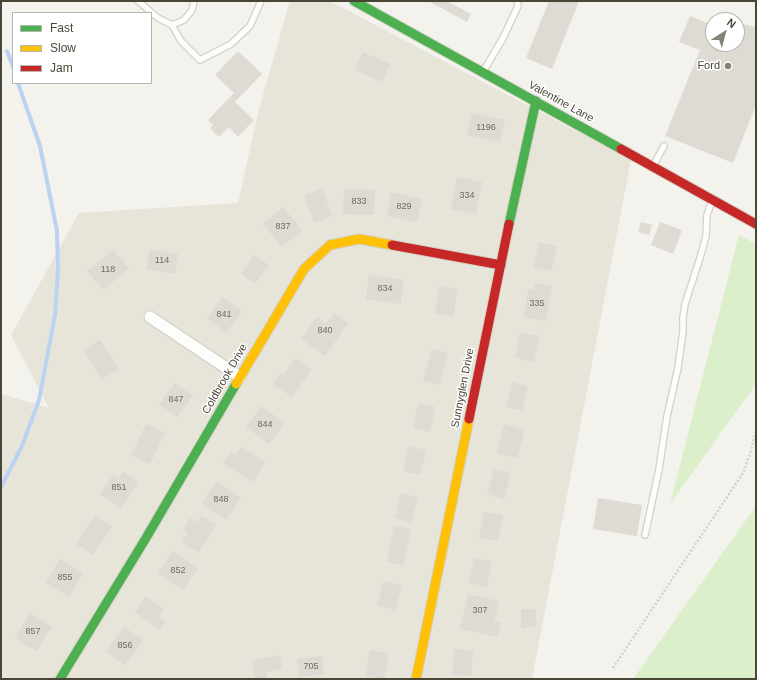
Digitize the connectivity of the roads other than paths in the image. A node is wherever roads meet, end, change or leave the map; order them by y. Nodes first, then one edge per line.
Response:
1 (138, 1) edge
2 (194, 1) edge
3 (261, 1) edge
4 (354, 1) edge
5 (516, 1) edge
6 (151, 12) edge
7 (152, 13) edge
8 (172, 25) junction
9 (483, 72) junction
10 (536, 101) junction
11 (664, 146) dead end
12 (653, 166) junction
13 (713, 199) junction
14 (756, 224) edge
15 (501, 265) junction
16 (150, 317) dead end
17 (240, 377) junction
18 (645, 534) dead end
19 (60, 679) edge
20 (416, 679) edge

1 - 6 lane
2 - 8 lane
3 - 8 lane
4 - 9 street, Valentine Lane
5 - 9 lane
7 - 8 lane
9 - 10 street, Valentine Lane
10 - 12 street, Valentine Lane
10 - 15 street, Sunnyglen Drive
11 - 12 lane
12 - 13 street, Valentine Lane
13 - 14 street, Valentine Lane
13 - 18 lane
15 - 17 street, Coldbrook Drive
15 - 20 street, Sunnyglen Drive
16 - 17 street
17 - 19 street, Coldbrook Drive

